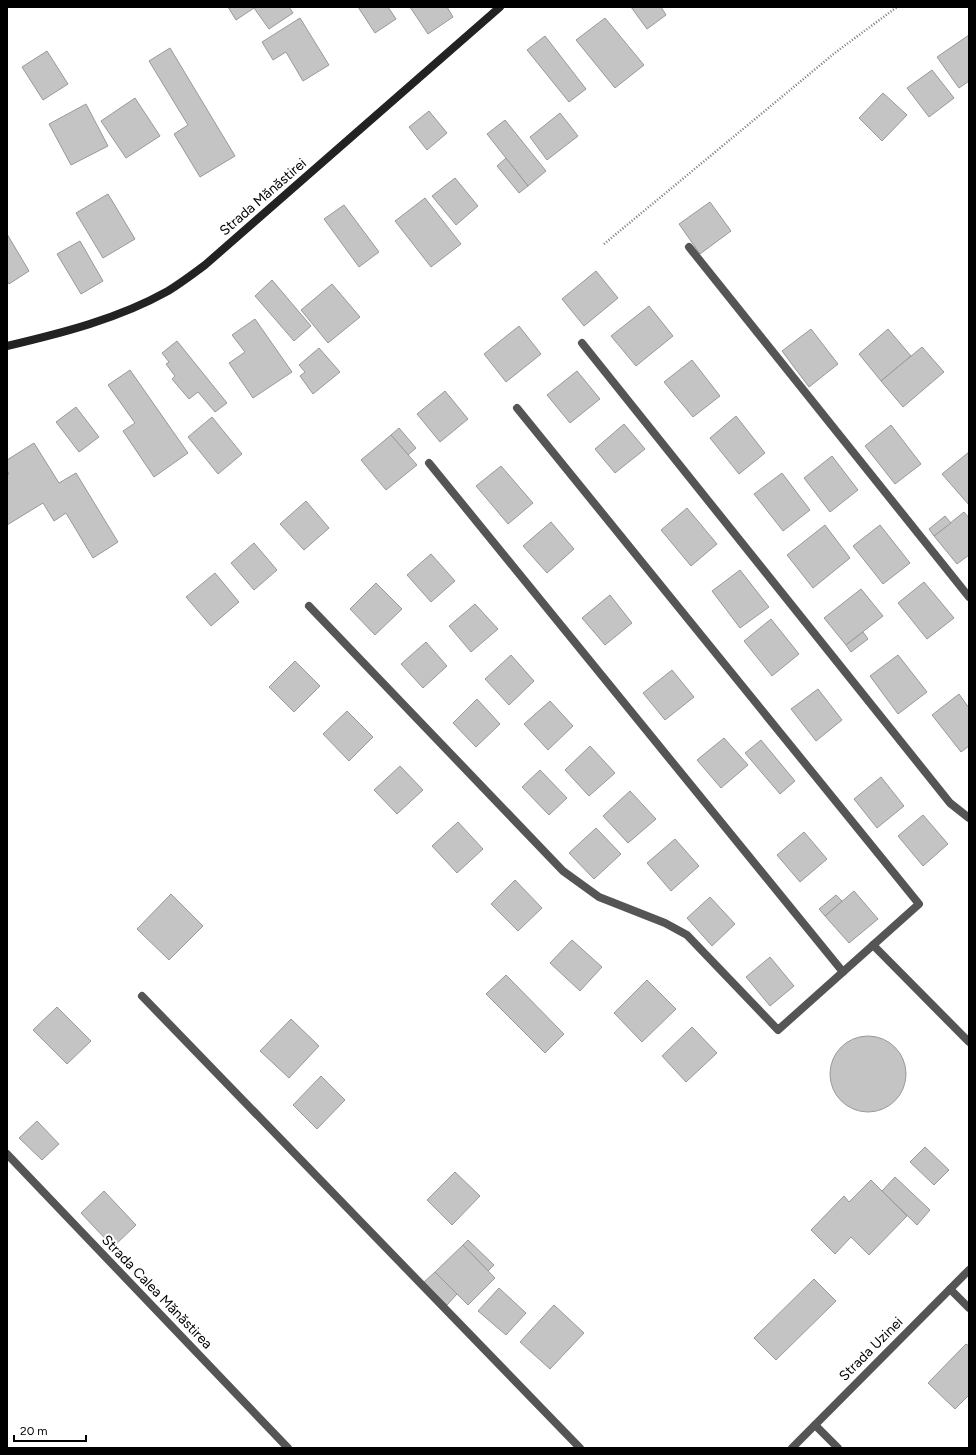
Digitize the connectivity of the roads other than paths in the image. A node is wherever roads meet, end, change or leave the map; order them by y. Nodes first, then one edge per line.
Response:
1 (500, 7) edge
2 (688, 247) dead end
3 (582, 343) dead end
4 (7, 346) edge
5 (517, 408) dead end
6 (429, 463) dead end
7 (969, 597) edge
8 (309, 606) dead end
9 (969, 818) edge
10 (873, 945) junction
11 (843, 972) junction
12 (142, 996) dead end
13 (969, 1042) edge
14 (7, 1154) edge
15 (969, 1270) edge
16 (950, 1289) junction
17 (969, 1308) edge
18 (815, 1425) junction
19 (288, 1448) edge
20 (580, 1448) edge
21 (792, 1448) edge
22 (838, 1448) edge

1 - 4 street, Strada Mănăstirei
2 - 7 street
3 - 9 street
5 - 10 street
6 - 11 street
8 - 11 street
10 - 11 street
10 - 13 street
12 - 20 street
14 - 19 street, Strada Calea Mănăstirea
15 - 16 street, Strada Uzinei
16 - 17 street
16 - 18 street, Strada Uzinei
18 - 21 street, Strada Uzinei
18 - 22 street

